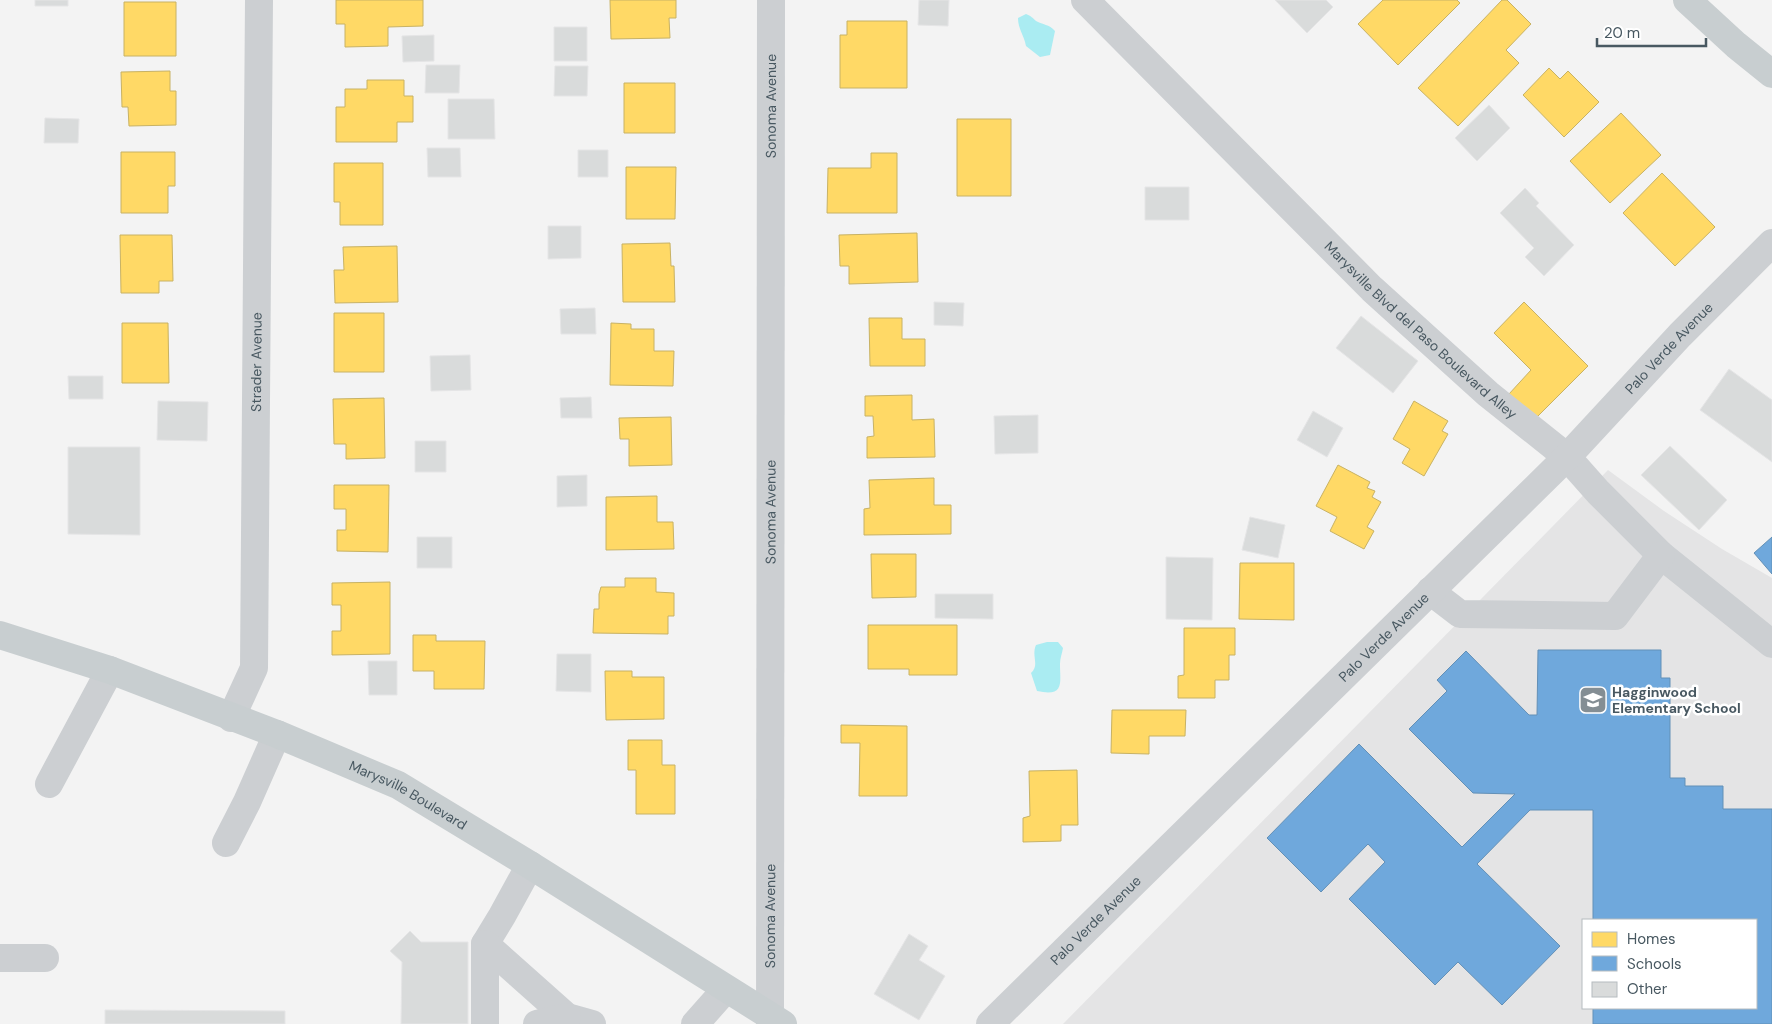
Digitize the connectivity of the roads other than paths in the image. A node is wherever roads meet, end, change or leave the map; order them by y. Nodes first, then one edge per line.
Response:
1 (259, 0) edge
2 (771, 0) edge
3 (1085, 0) edge
4 (1686, 0) edge
5 (1772, 74) edge
6 (1772, 243) edge
7 (1567, 457) junction
8 (1661, 556) junction
9 (1430, 591) junction
10 (0, 635) edge
11 (1772, 644) edge
12 (110, 670) junction
13 (231, 718) junction
14 (277, 734) junction
15 (48, 784) dead end
16 (226, 843) dead end
17 (530, 866) junction
18 (485, 944) junction
19 (0, 958) edge
20 (45, 958) dead end
21 (726, 989) junction
22 (774, 1021) edge
23 (576, 1022) edge
24 (485, 1024) edge
25 (537, 1024) edge
26 (695, 1024) edge
27 (990, 1024) edge

1 - 13 street, Strader Avenue
2 - 22 street, Sonoma Avenue
3 - 7 street, Marysville Blvd del Paso Boulevard Alley
4 - 5 main road
6 - 7 street, Palo Verde Avenue
7 - 8 street, Marysville Blvd del Paso Boulevard Alley
7 - 9 street, Palo Verde Avenue
8 - 9 street
8 - 11 street, Marysville Blvd del Paso Boulevard Alley
9 - 27 street, Palo Verde Avenue
10 - 12 main road, Marysville Boulevard
12 - 13 main road, Marysville Boulevard
12 - 15 street
13 - 14 main road, Marysville Boulevard
14 - 16 street
14 - 17 main road, Marysville Boulevard
17 - 18 street
17 - 21 main road, Marysville Boulevard
18 - 23 street
18 - 24 street
19 - 20 street
21 - 22 main road, Marysville Boulevard
21 - 26 street
23 - 25 street

